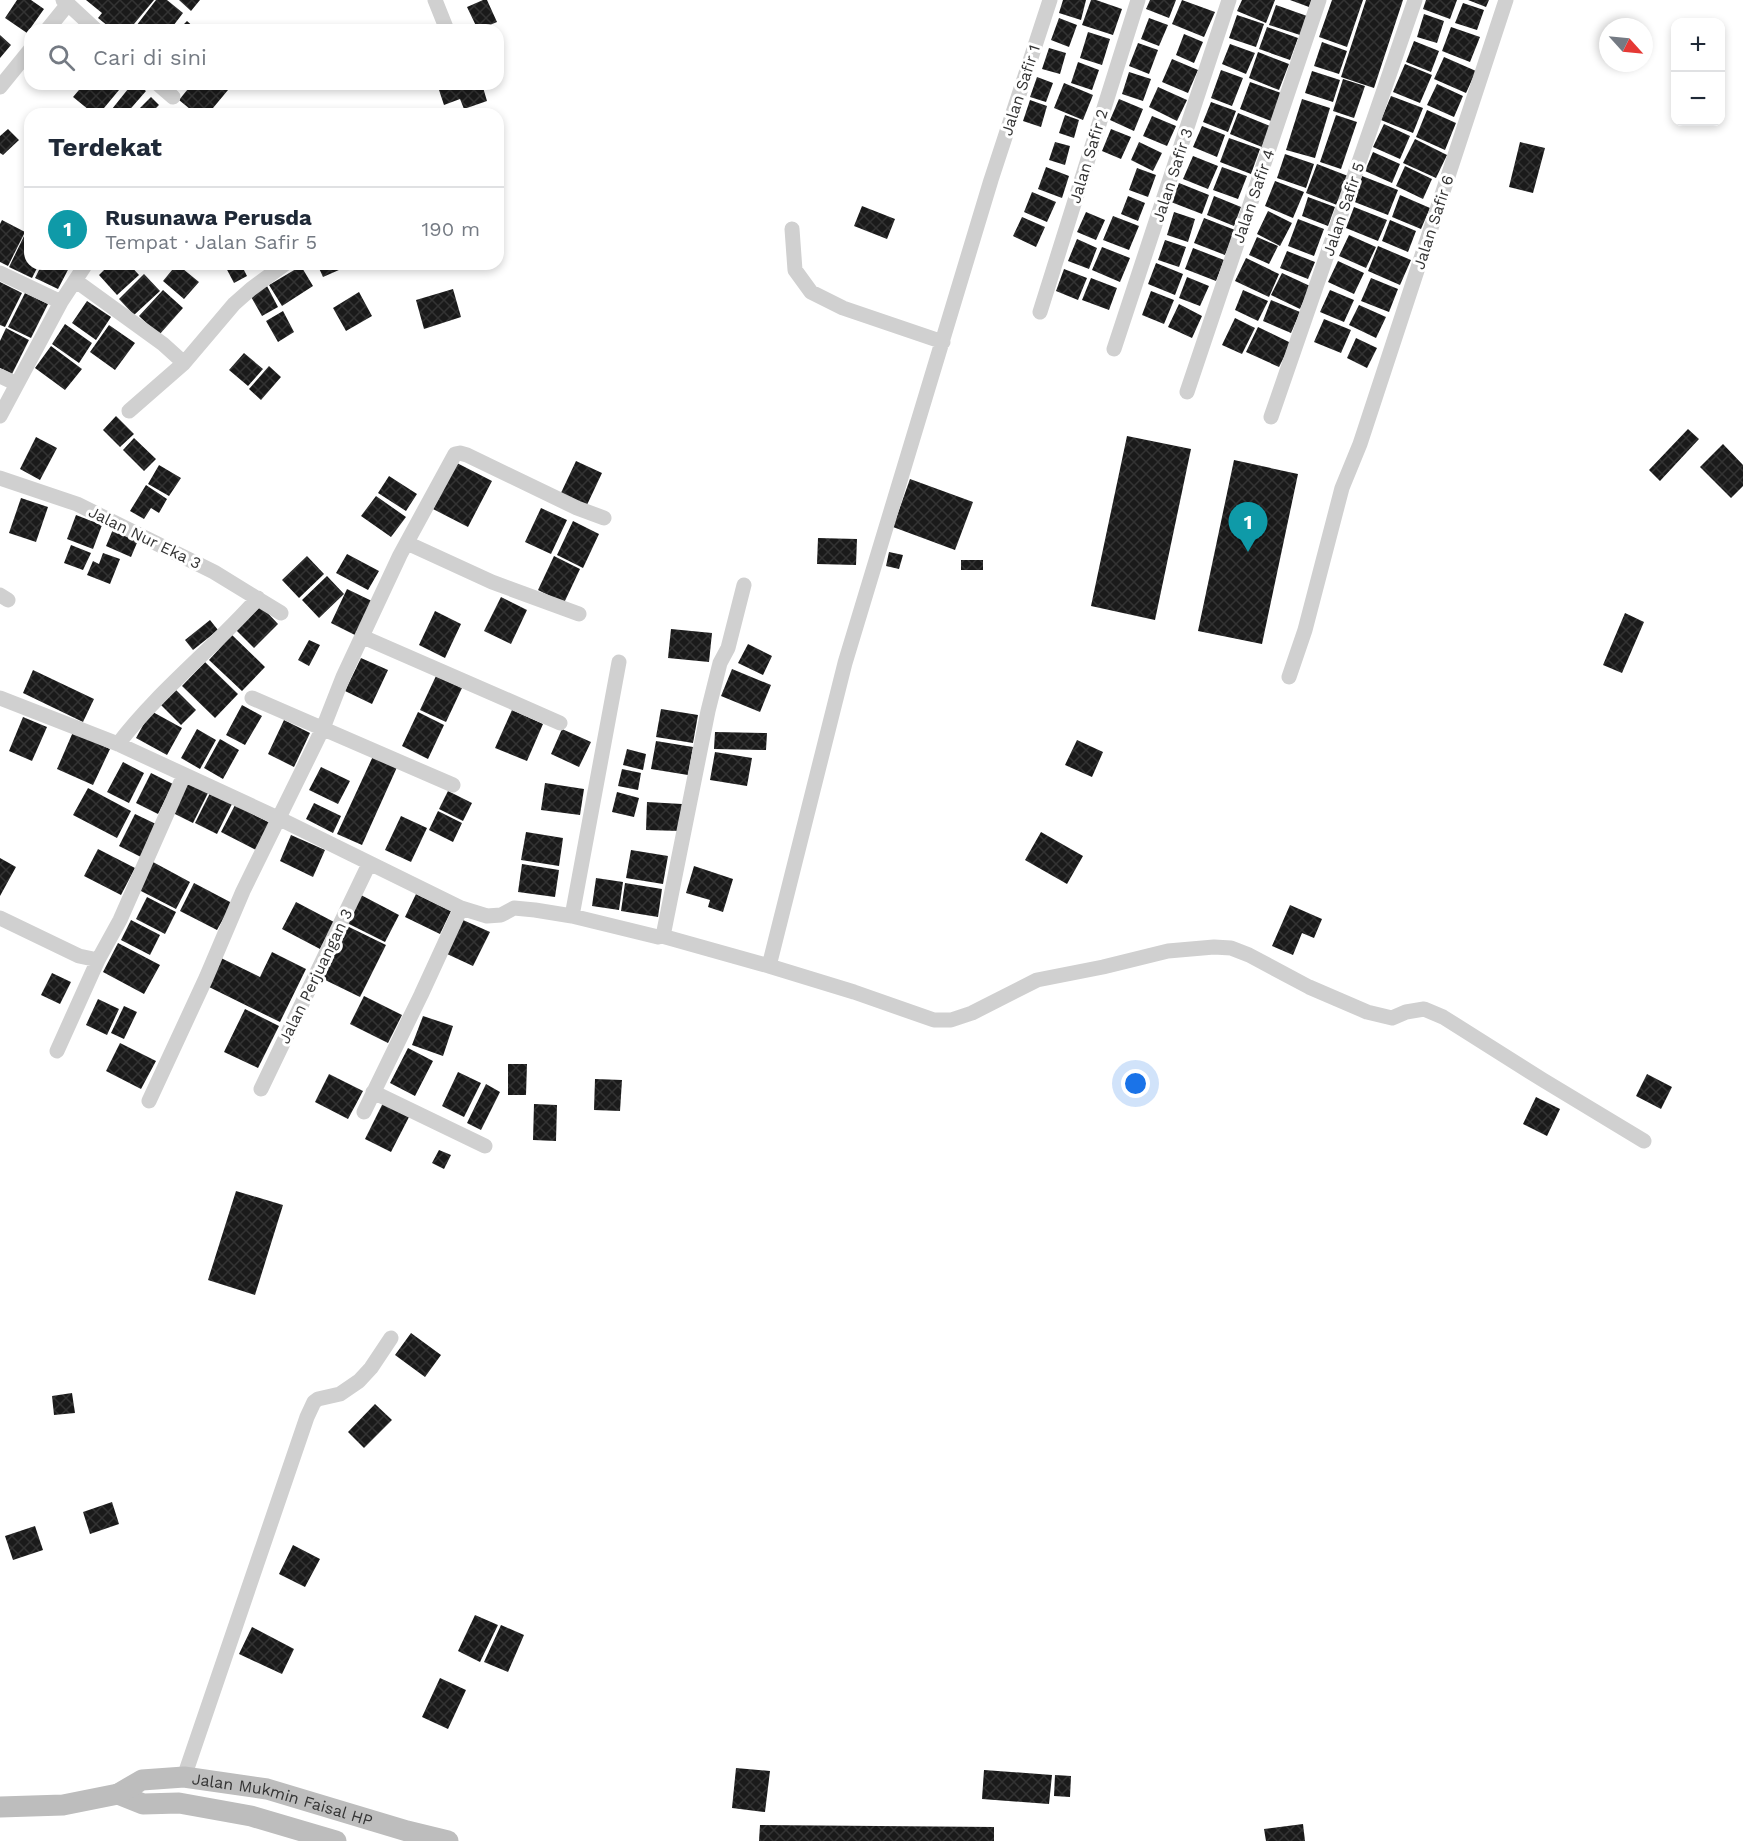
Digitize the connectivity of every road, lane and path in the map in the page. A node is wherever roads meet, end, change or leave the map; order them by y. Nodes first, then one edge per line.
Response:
1 (435, 0) edge
2 (1050, 0) edge
3 (1138, 0) edge
4 (1229, 0) edge
5 (1319, 0) edge
6 (1415, 0) edge
7 (1506, 0) edge
8 (66, 2) edge
9 (51, 24) edge
10 (90, 24) edge
11 (445, 24) edge
12 (24, 57) edge
13 (0, 87) edge
14 (165, 90) edge
15 (173, 97) dead end
16 (792, 229) dead end
17 (82, 270) edge
18 (277, 270) edge
19 (0, 273) edge
20 (76, 281) junction
21 (61, 302) junction
22 (1040, 312) dead end
23 (943, 342) junction
24 (1114, 349) dead end
25 (184, 363) junction
26 (0, 376) edge
27 (17, 384) junction
28 (1187, 392) dead end
29 (129, 411) dead end
30 (0, 416) edge
31 (1271, 417) dead end
32 (0, 478) edge
33 (604, 518) dead end
34 (407, 543) junction
35 (744, 585) dead end
36 (258, 598) junction
37 (281, 613) dead end
38 (579, 614) dead end
39 (363, 637) junction
40 (620, 662) dead end
41 (1290, 677) dead end
42 (0, 698) edge
43 (252, 698) dead end
44 (560, 723) dead end
45 (323, 728) junction
46 (118, 744) junction
47 (184, 775) junction
48 (453, 785) dead end
49 (278, 819) junction
50 (369, 864) junction
51 (461, 908) junction
52 (572, 916) junction
53 (0, 918) edge
54 (662, 936) junction
55 (98, 960) junction
56 (769, 966) junction
57 (57, 1051) dead end
58 (261, 1089) dead end
59 (373, 1092) junction
60 (149, 1101) dead end
61 (364, 1112) dead end
62 (1644, 1141) dead end
63 (485, 1146) dead end
64 (391, 1338) dead end
65 (184, 1777) junction
66 (118, 1794) junction
67 (0, 1807) edge
68 (336, 1841) edge
69 (448, 1841) edge

1 - 11 street
2 - 23 street, Jalan Safir 1
3 - 22 street, Jalan Safir 2
4 - 24 street, Jalan Safir 3
5 - 28 street, Jalan Safir 4
6 - 31 street, Jalan Safir 5
7 - 41 street, Jalan Safir 6
8 - 9 street
8 - 10 street
12 - 13 street
14 - 15 street
16 - 23 street
17 - 20 street
18 - 25 street
19 - 21 street
20 - 21 street
20 - 25 street
21 - 27 street
23 - 56 street, Jalan Safir 1
25 - 29 street
26 - 27 street
27 - 30 street
32 - 36 street, Jalan Nur Eka 3
33 - 34 street
34 - 38 street
34 - 39 street
35 - 54 street
36 - 37 street, Jalan Nur Eka 3
36 - 46 street
39 - 44 street
39 - 45 street
40 - 52 street
42 - 46 street
43 - 45 street
45 - 48 street
45 - 49 street
46 - 47 street
47 - 49 street
47 - 55 street
49 - 50 street
49 - 60 street
50 - 51 street
50 - 58 street, Jalan Perjuangan 3
51 - 52 street
51 - 59 street
52 - 54 street
53 - 55 street
54 - 56 street
55 - 57 street
56 - 62 street
59 - 61 street
59 - 63 street
64 - 65 street
65 - 66 street, Jalan Mukmin Faisal HP
65 - 69 street, Jalan Mukmin Faisal HP
66 - 67 street, Jalan Mukmin Faisal HP
66 - 68 street, Jalan Mukmin Faisal HP

